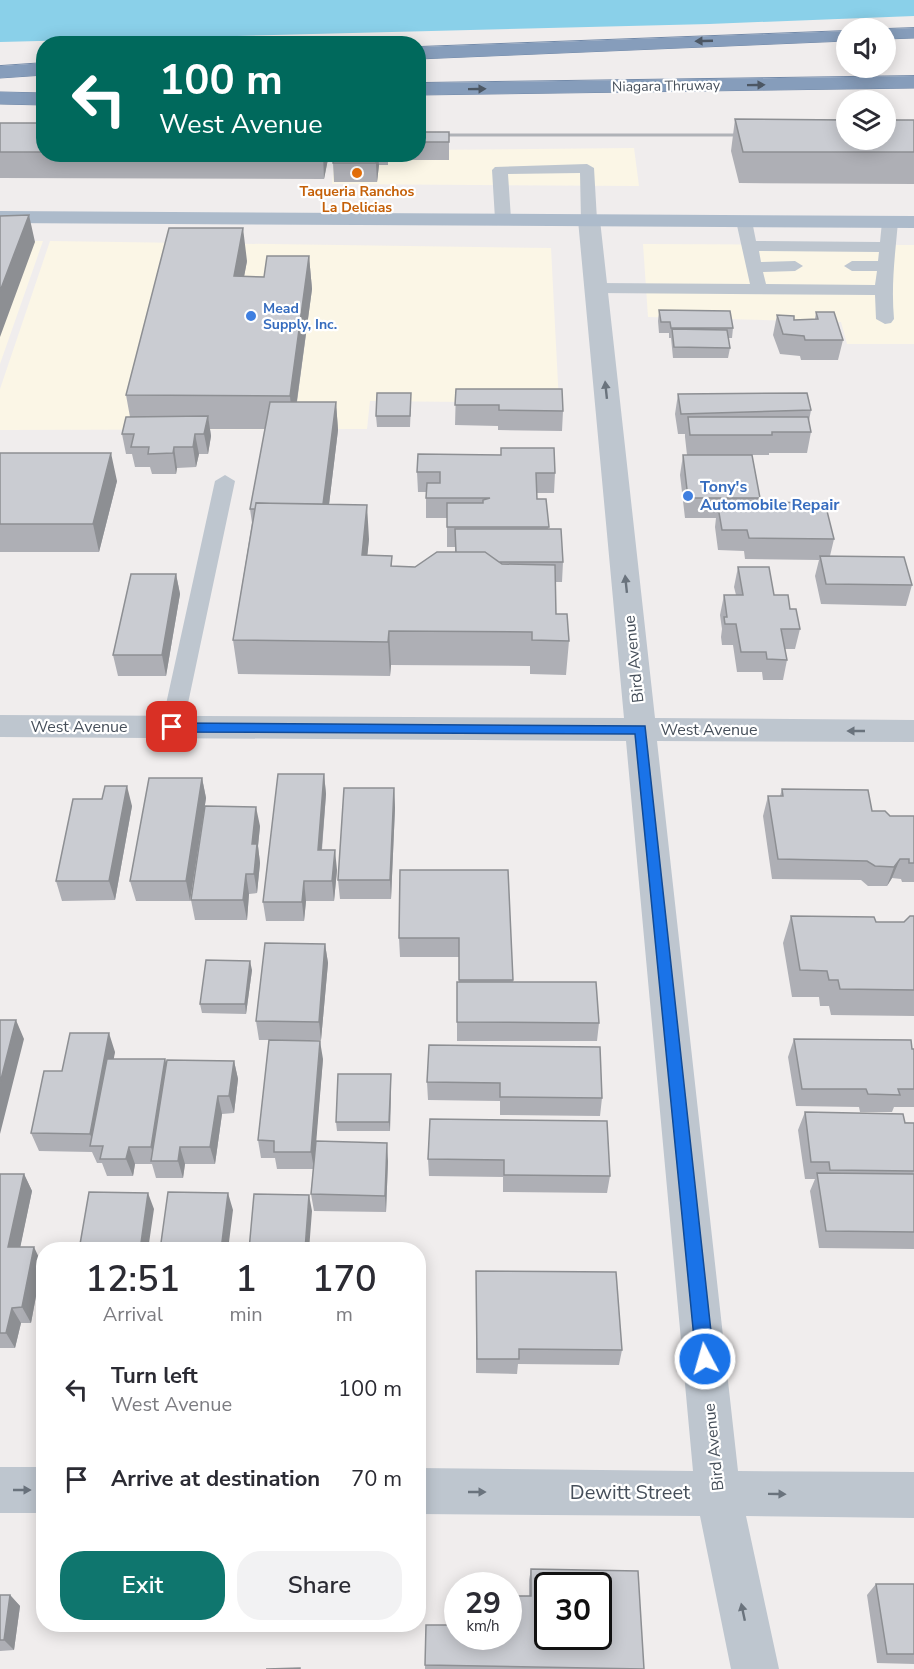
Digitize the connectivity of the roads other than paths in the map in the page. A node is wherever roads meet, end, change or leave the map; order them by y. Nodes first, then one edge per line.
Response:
1 (914, 33) edge
2 (896, 34) edge
3 (836, 36) edge
4 (426, 53) edge
5 (836, 64) edge
6 (763, 66) dead end
7 (426, 70) edge
8 (466, 70) dead end
9 (36, 71) edge
10 (0, 73) edge
11 (914, 82) edge
12 (426, 89) edge
13 (0, 97) edge
14 (36, 97) edge
15 (705, 104) dead end
16 (426, 106) edge
17 (0, 217) edge
18 (503, 219) junction
19 (589, 220) junction
20 (744, 221) junction
21 (890, 222) junction
22 (914, 222) edge
23 (749, 246) junction
24 (889, 246) junction
25 (795, 266) dead end
26 (852, 266) dead end
27 (886, 266) junction
28 (754, 267) junction
29 (596, 288) junction
30 (759, 289) junction
31 (884, 290) junction
32 (885, 319) dead end
33 (225, 481) dead end
34 (0, 726) edge
35 (172, 727) junction
36 (641, 730) junction
37 (914, 731) edge
38 (0, 1490) edge
39 (36, 1490) edge
40 (426, 1491) edge
41 (718, 1493) junction
42 (914, 1495) edge
43 (755, 1669) edge

1 - 2 highway
3 -> 4 highway
5 - 6 highway
7 - 8 highway
9 - 10 highway
12 -> 11 highway, Niagara Thruway
13 - 14 highway
15 - 16 highway
17 - 18 main road
18 - 19 main road
18 - 19 lane
19 - 20 main road
19 - 29 street, Bird Avenue
20 - 21 main road
20 - 23 lane
21 - 22 main road
21 - 24 lane
23 - 24 lane
23 - 28 lane
24 - 27 lane
25 - 28 lane
26 - 27 lane
27 - 31 lane
28 - 30 lane
29 - 30 lane
36 -> 29 street, Bird Avenue
30 - 31 lane
31 - 32 lane
33 - 35 lane
34 - 35 street, West Avenue
35 - 36 street, West Avenue
37 -> 36 street, West Avenue
36 - 41 street, Bird Avenue
38 -> 39 street
40 -> 41 street, Dewitt Street
41 -> 42 street, Dewitt Street
43 -> 41 street, Bird Avenue

